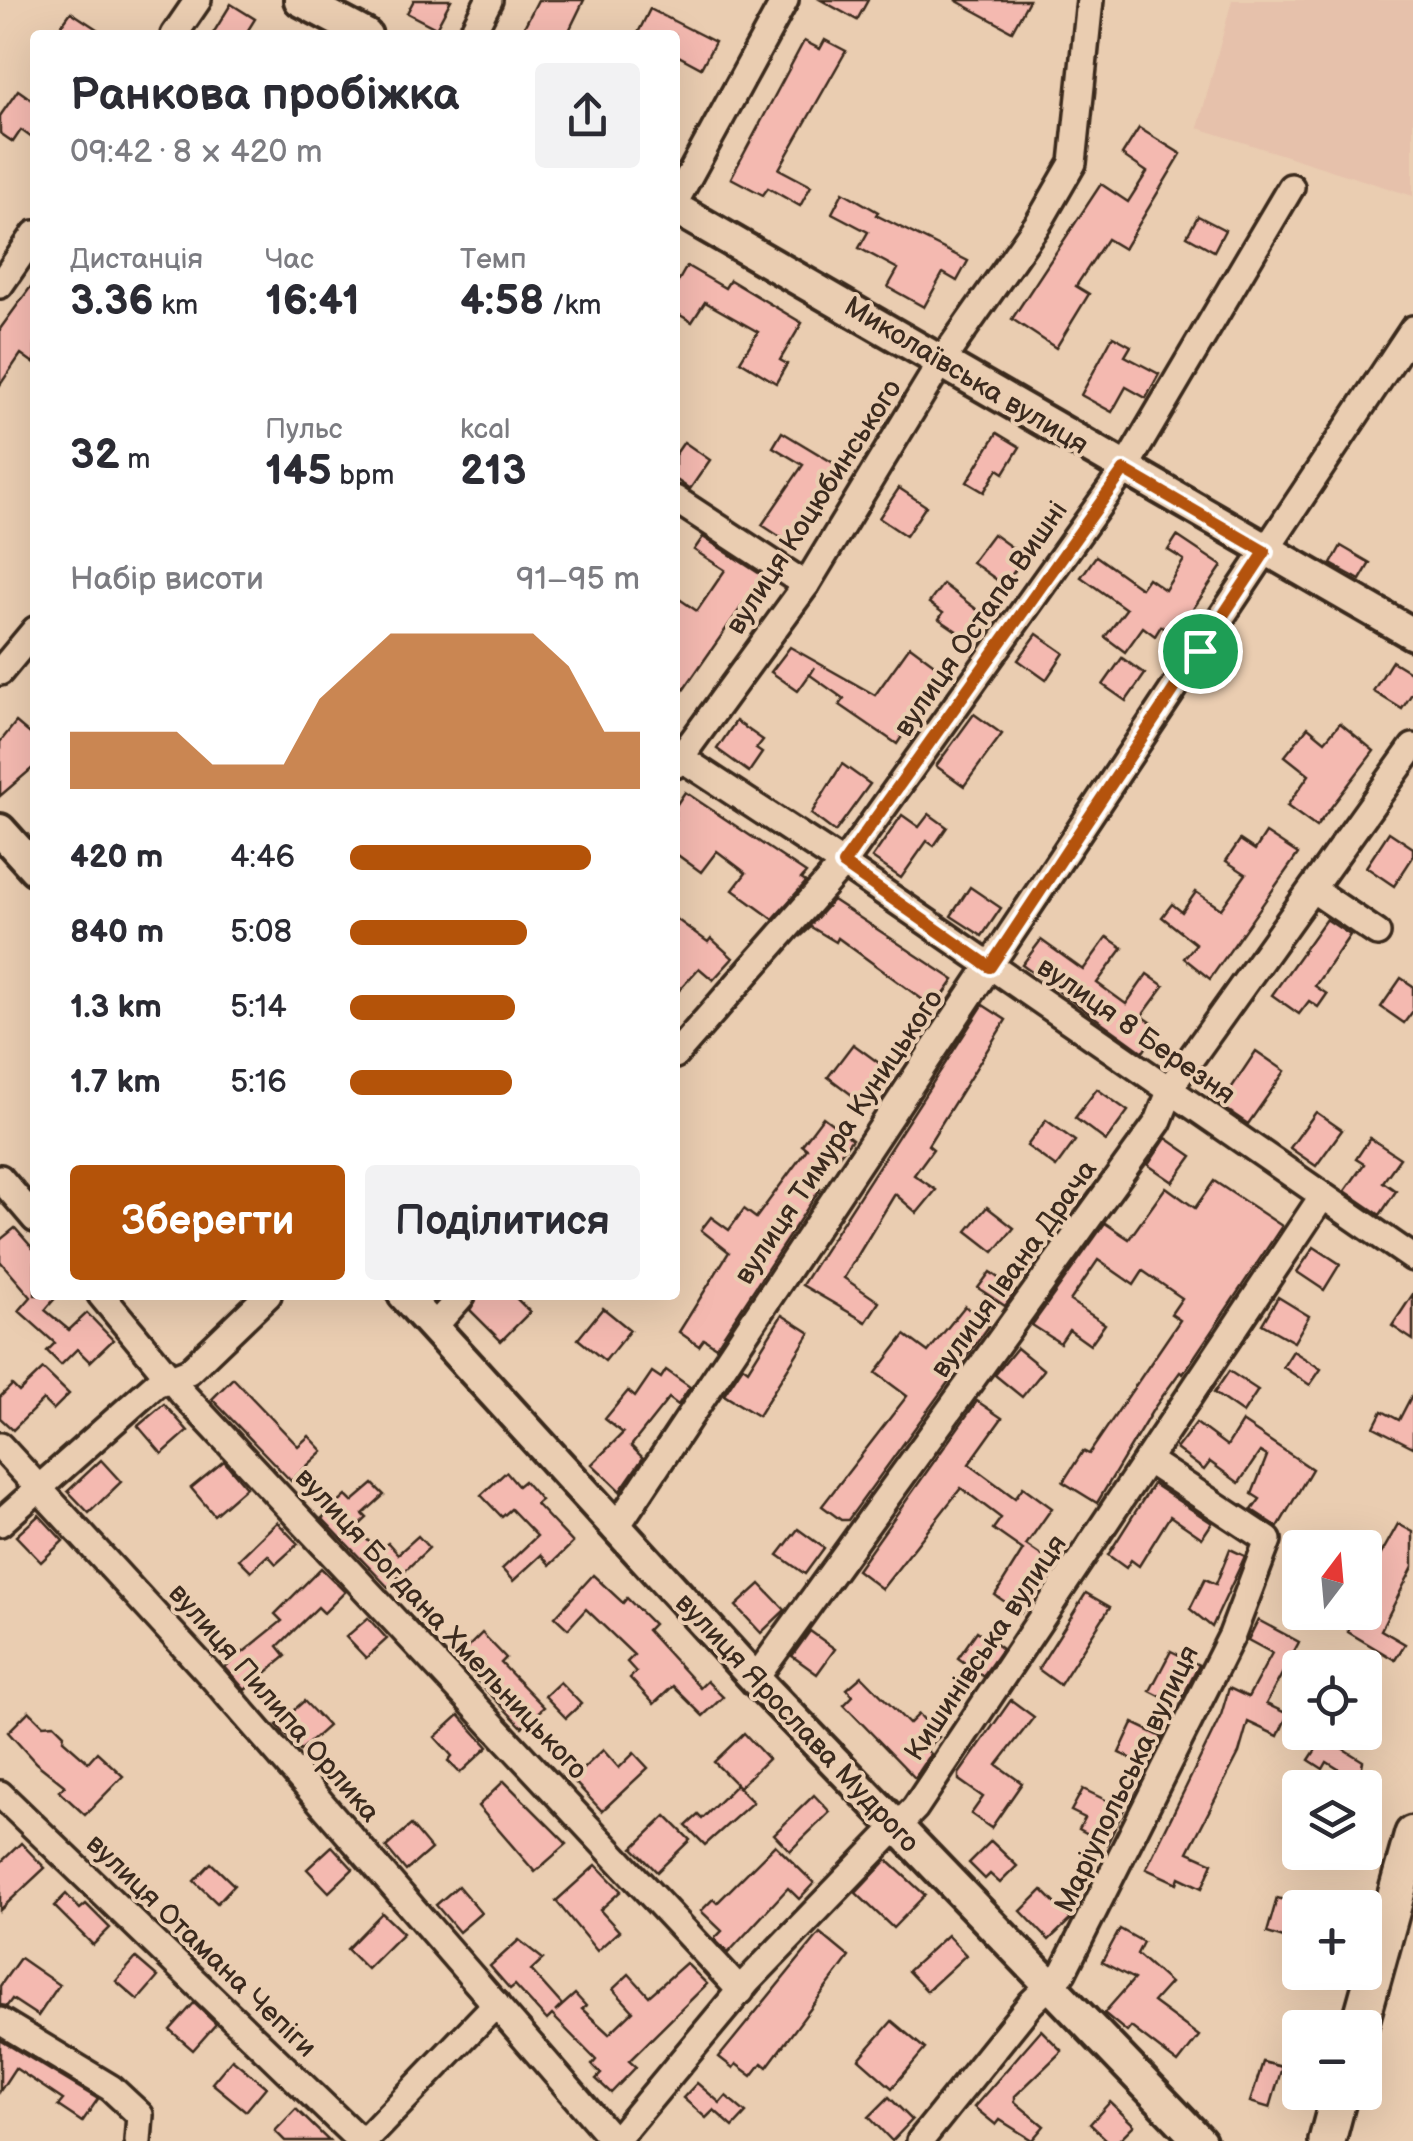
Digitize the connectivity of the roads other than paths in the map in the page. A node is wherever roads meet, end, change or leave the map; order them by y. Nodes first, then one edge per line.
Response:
1 (198, 0) edge
2 (300, 0) edge
3 (490, 0) edge
4 (785, 0) edge
5 (1090, 0) edge
6 (177, 30) edge
7 (357, 30) edge
8 (474, 30) edge
9 (1292, 188) dead end
10 (680, 196) edge
11 (680, 208) edge
12 (30, 241) edge
13 (0, 284) edge
14 (1413, 329) edge
15 (944, 359) junction
16 (1124, 470) junction
17 (680, 502) edge
18 (1265, 552) junction
19 (806, 585) junction
20 (1413, 634) edge
21 (30, 636) edge
22 (0, 672) edge
23 (1413, 747) edge
24 (680, 755) edge
25 (680, 761) edge
26 (0, 830) edge
27 (30, 863) edge
28 (843, 864) junction
29 (1312, 888) junction
30 (1377, 933) dead end
31 (990, 967) junction
32 (680, 1048) edge
33 (1171, 1092) junction
34 (0, 1178) edge
35 (1322, 1196) junction
36 (30, 1213) edge
37 (1413, 1258) edge
38 (105, 1300) edge
39 (263, 1300) edge
40 (408, 1300) edge
41 (458, 1300) edge
42 (433, 1328) junction
43 (171, 1378) junction
44 (0, 1446) edge
45 (1147, 1460) junction
46 (40, 1487) junction
47 (0, 1522) edge
48 (615, 1530) junction
49 (754, 1679) junction
50 (0, 1794) edge
51 (893, 1826) junction
52 (1413, 1834) edge
53 (1047, 1988) junction
54 (740, 1990) junction
55 (496, 2004) junction
56 (1363, 2010) edge
57 (0, 2021) edge
58 (1335, 2110) edge
59 (353, 2138) edge
60 (138, 2141) edge
61 (614, 2141) edge
62 (920, 2141) edge
63 (1200, 2141) edge
64 (1327, 2141) edge

1 - 6 street
2 - 7 street
3 - 8 street
4 - 10 street
5 - 15 street, вулиця Коцюбинського
9 - 16 street, вулиця Остапа Вишні
11 - 15 street, Миколаївська вулиця
12 - 13 street
14 - 18 street, вулиця Тимура Куницького
15 - 16 street, Миколаївська вулиця
15 - 19 street, вулиця Коцюбинського
16 - 18 street, Миколаївська вулиця
16 - 28 street, вулиця Остапа Вишні
17 - 19 street
18 - 20 street, Миколаївська вулиця
18 - 31 street, вулиця Тимура Куницького
19 - 24 street, вулиця Коцюбинського
21 - 22 street
23 - 29 street, вулиця Івана Драча
25 - 28 street, вулиця 8 Березня
26 - 27 street
28 - 31 street, вулиця 8 Березня
28 - 32 street, вулиця Остапа Вишні
29 - 30 street
29 - 33 street, вулиця Івана Драча
31 - 33 street, вулиця 8 Березня
31 - 48 street, вулиця Тимура Куницького
33 - 35 street, вулиця 8 Березня
33 - 49 street, вулиця Івана Драча
34 - 36 street
35 - 37 street, вулиця 8 Березня
35 - 45 street, Кишинівська вулиця
38 - 43 street, вулиця Богдана Хмельницького
39 - 43 street
40 - 42 street, вулиця Ярослава Мудрого
41 - 42 street
42 - 48 street, вулиця Ярослава Мудрого
43 - 46 street
43 - 54 street, вулиця Богдана Хмельницького
44 - 46 street, вулиця Пилипа Орлика
45 - 51 street, Кишинівська вулиця
45 - 53 street, Маріупольська вулиця
46 - 47 street
46 - 55 street, вулиця Пилипа Орлика
48 - 49 street, вулиця Ярослава Мудрого
49 - 51 street, вулиця Ярослава Мудрого
50 - 59 street, вулиця Отамана Чепіги
51 - 53 street, вулиця Ярослава Мудрого
51 - 54 street, Кишинівська вулиця
52 - 56 main road
53 - 62 street, Маріупольська вулиця
53 - 63 street, вулиця Ярослава Мудрого
54 - 61 street, Кишинівська вулиця
55 - 59 street
55 - 61 street, вулиця Пилипа Орлика
57 - 60 street
58 - 64 main road

